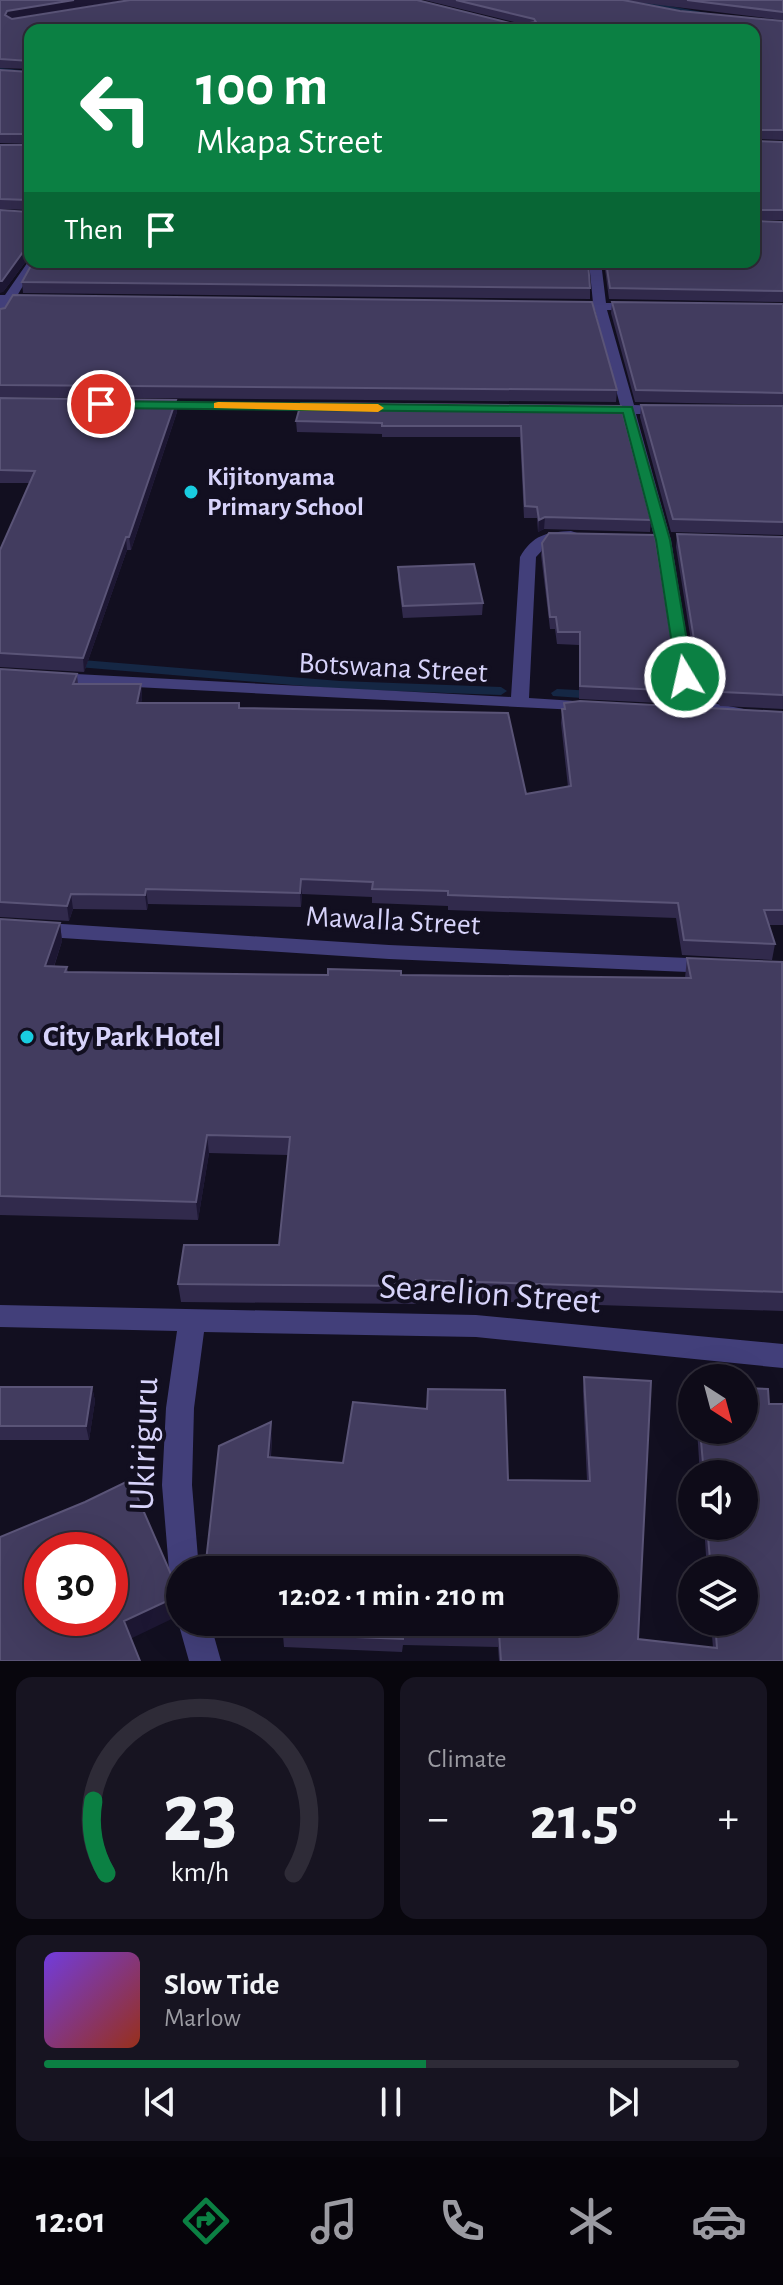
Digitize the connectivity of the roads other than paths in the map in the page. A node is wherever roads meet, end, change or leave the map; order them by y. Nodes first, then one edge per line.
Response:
1 (27, 268) edge
2 (596, 268) edge
3 (4, 299) edge
4 (45, 301) edge
5 (554, 306) edge
6 (600, 307) junction
7 (646, 308) edge
8 (0, 315) edge
9 (133, 404) edge
10 (336, 407) edge
11 (584, 409) edge
12 (628, 409) junction
13 (690, 410) edge
14 (589, 537) edge
15 (0, 675) edge
16 (520, 703) junction
17 (615, 709) edge
18 (678, 713) edge
19 (0, 927) edge
20 (739, 968) edge
21 (0, 1316) edge
22 (192, 1320) junction
23 (783, 1356) edge
24 (183, 1556) edge
25 (198, 1636) edge
26 (205, 1661) edge

1 - 3 street
2 - 6 street
3 - 4 street
3 - 8 street
5 - 6 street
6 - 7 street
6 - 12 street
9 - 10 street
11 - 12 street
12 - 13 street
12 - 18 street
14 - 16 street
15 - 16 street, Botswana Street
16 - 17 street, Botswana Street
19 - 20 street, Mawalla Street
21 - 22 street, Searelion Street
22 - 23 street, Searelion Street
22 - 24 street, Ukiriguru
25 - 26 street

